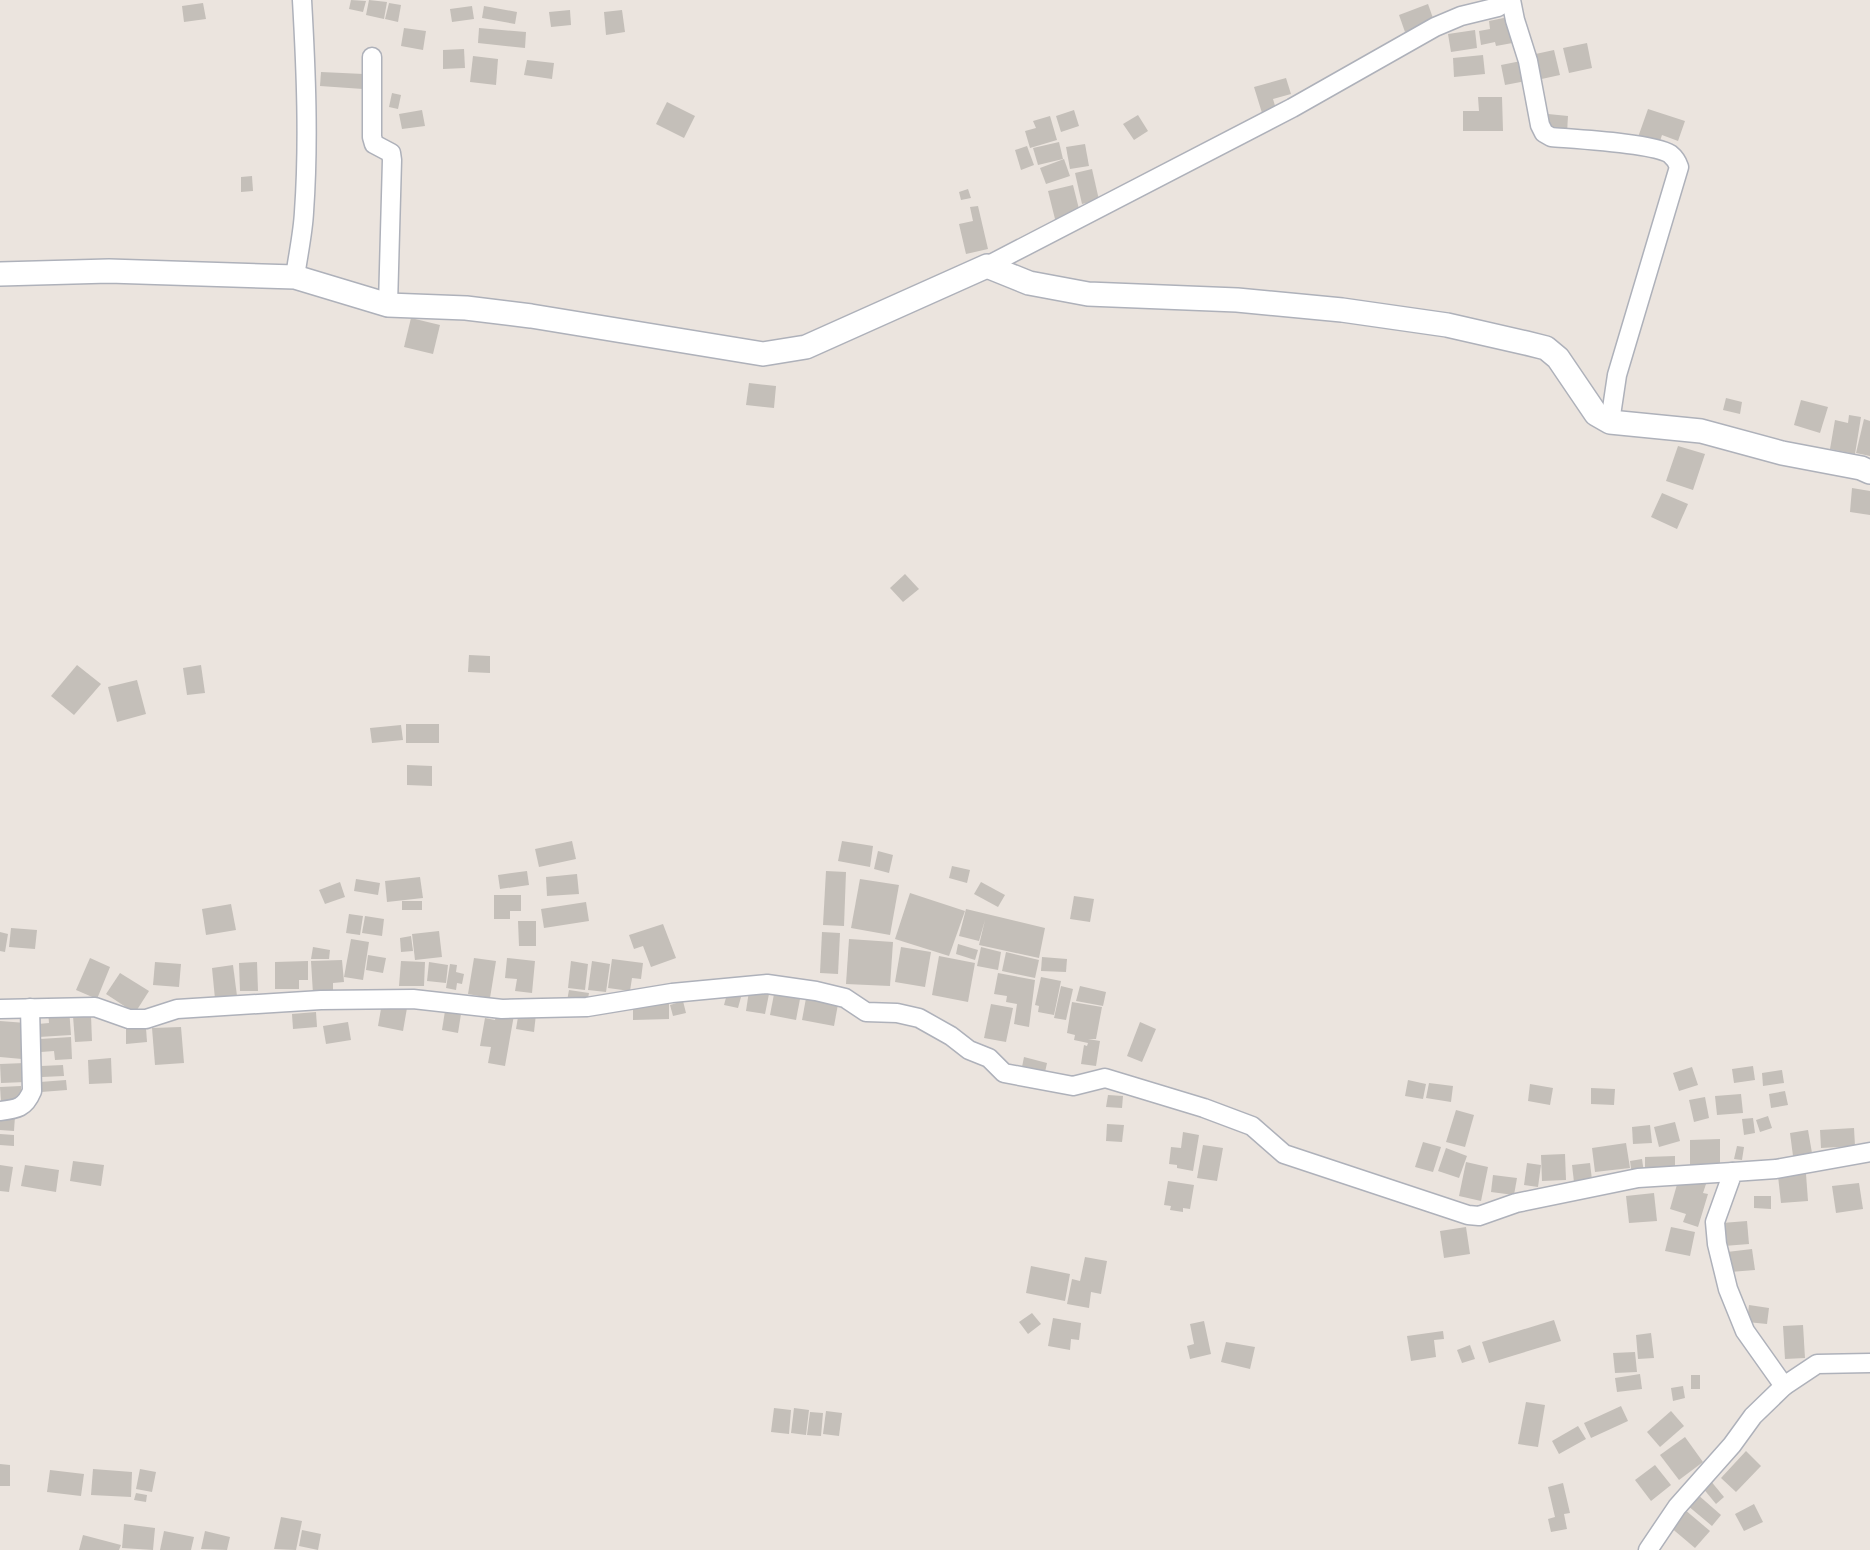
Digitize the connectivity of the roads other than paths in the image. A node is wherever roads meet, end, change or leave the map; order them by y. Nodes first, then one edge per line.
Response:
1 (302, 0) edge
2 (1510, 0) edge
3 (372, 57) dead end
4 (987, 266) junction
5 (0, 274) edge
6 (295, 276) junction
7 (388, 305) junction
8 (1610, 422) junction
9 (1870, 471) edge
10 (30, 1008) junction
11 (0, 1009) edge
12 (0, 1111) edge
13 (1870, 1152) edge
14 (1733, 1172) junction
15 (1870, 1363) edge
16 (1784, 1386) junction
17 (1648, 1550) edge

1 - 6 street
2 - 4 street
2 - 8 street
3 - 7 street
4 - 7 street
4 - 8 street
5 - 6 street
6 - 7 street
8 - 9 street
10 - 11 street
10 - 12 street
10 - 14 street
13 - 14 street
14 - 16 street
15 - 16 street
16 - 17 street

